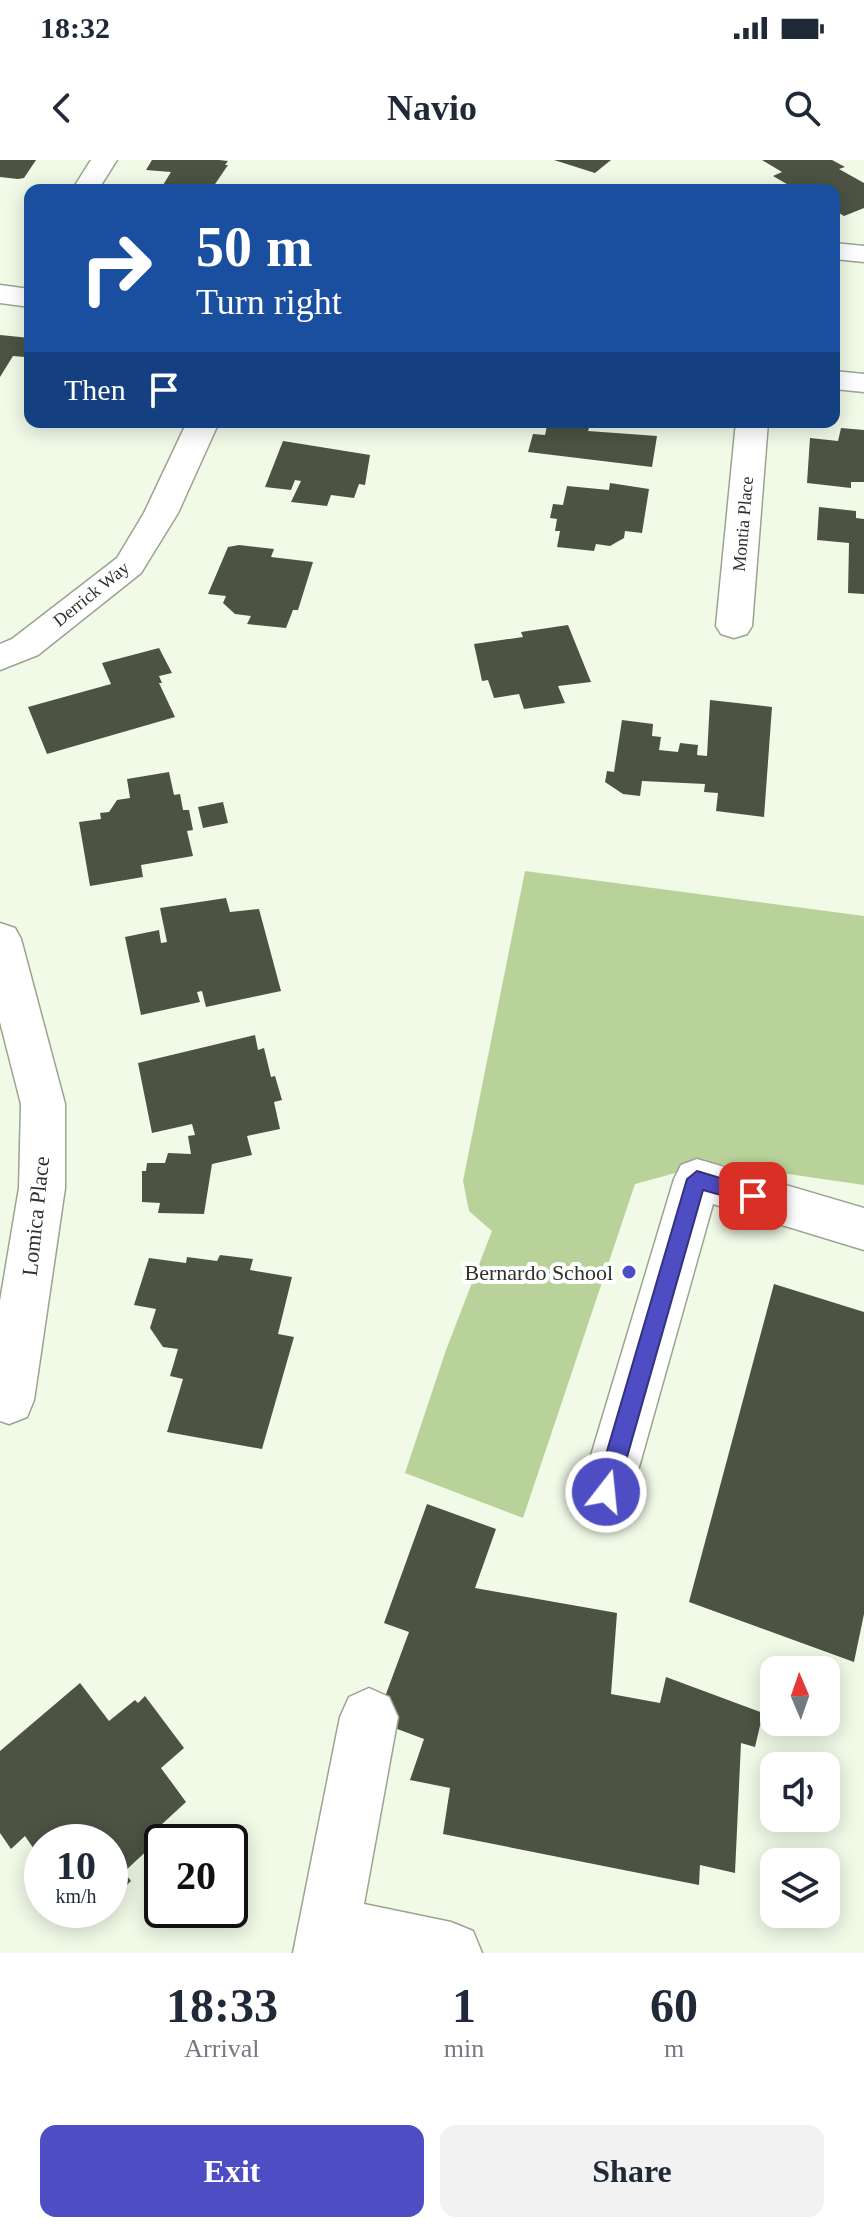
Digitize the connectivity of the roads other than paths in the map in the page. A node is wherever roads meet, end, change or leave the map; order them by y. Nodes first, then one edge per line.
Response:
1 (104, 160) edge
2 (89, 184) edge
3 (840, 252) edge
4 (864, 254) edge
5 (840, 381) edge
6 (864, 383) edge
7 (200, 428) edge
8 (751, 428) edge
9 (734, 626) dead end
10 (0, 658) edge
11 (0, 939) edge
12 (864, 1229) edge
13 (9, 1400) dead end
14 (606, 1492) dead end
15 (369, 1717) dead end
16 (326, 1940) edge
17 (451, 1953) edge

1 - 2 street
3 - 4 street
5 - 6 street
7 - 10 street, Derrick Way
8 - 9 street, Montia Place
11 - 13 street, Lomica Place
12 - 14 street
15 - 16 street
16 - 17 street

